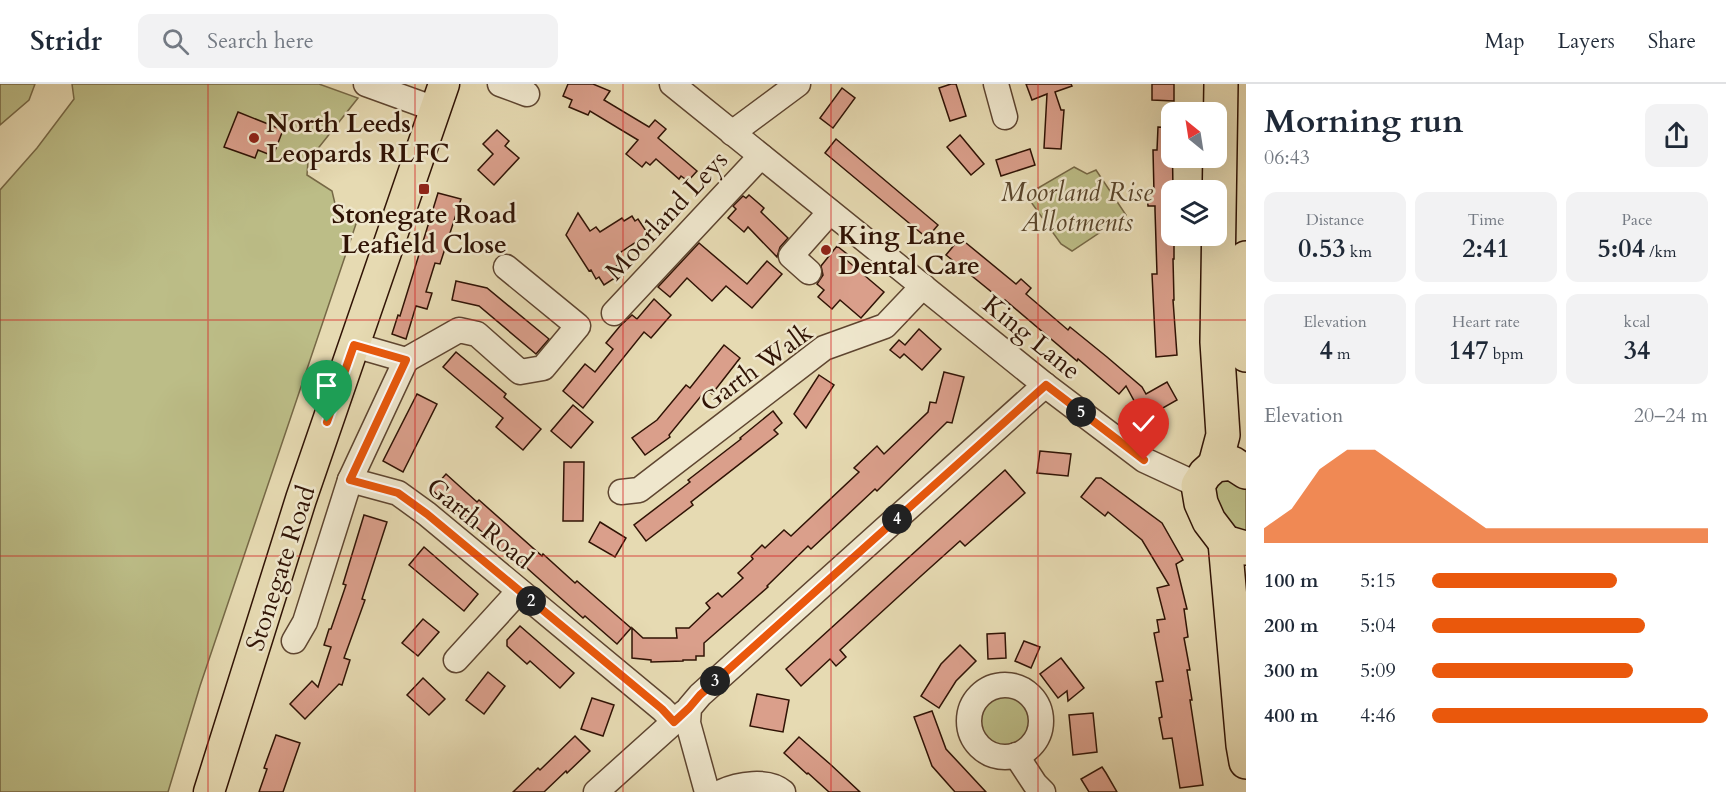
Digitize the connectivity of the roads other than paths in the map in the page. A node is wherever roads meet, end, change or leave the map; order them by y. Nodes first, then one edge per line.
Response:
1 (366, 84) edge
2 (500, 84) edge
3 (672, 84) edge
4 (798, 84) edge
5 (996, 84) edge
6 (1221, 84) edge
7 (527, 94) dead end
8 (440, 97) edge
9 (1005, 117) dead end
10 (732, 133) junction
11 (760, 156) junction
12 (830, 212) junction
13 (1246, 258) edge
14 (506, 267) dead end
15 (809, 272) dead end
16 (923, 286) junction
17 (614, 313) dead end
18 (354, 345) junction
19 (1246, 355) edge
20 (406, 360) junction
21 (1046, 385) junction
22 (1220, 474) edge
23 (350, 480) junction
24 (621, 492) dead end
25 (1236, 545) edge
26 (519, 591) junction
27 (294, 641) dead end
28 (456, 660) dead end
29 (682, 715) junction
30 (1016, 755) dead end
31 (1246, 762) edge
32 (209, 792) edge
33 (596, 792) edge
34 (707, 792) edge
35 (721, 792) edge
36 (783, 792) edge
37 (1043, 792) edge

1 - 8 street
2 - 7 street
3 - 10 street, King Lane
4 - 10 street
5 - 9 street
6 - 22 highway
8 - 18 main road, Stonegate Road
10 - 11 street, King Lane
11 - 12 street, King Lane
11 - 17 street, Moorland Leys
12 - 15 street
12 - 16 street, King Lane
13 - 19 highway
14 - 20 street
16 - 21 street, King Lane
16 - 24 street, Garth Walk
18 - 20 street
18 - 32 main road, Stonegate Road
20 - 23 street, Stonegate Road
21 - 22 street, King Lane
21 - 29 street
22 - 25 highway
23 - 26 street, Garth Road
23 - 27 street, Stonegate Road
25 - 31 highway
26 - 28 street
26 - 29 street, Garth Road
29 - 33 street
29 - 34 street
30 - 37 street
35 - 36 street

